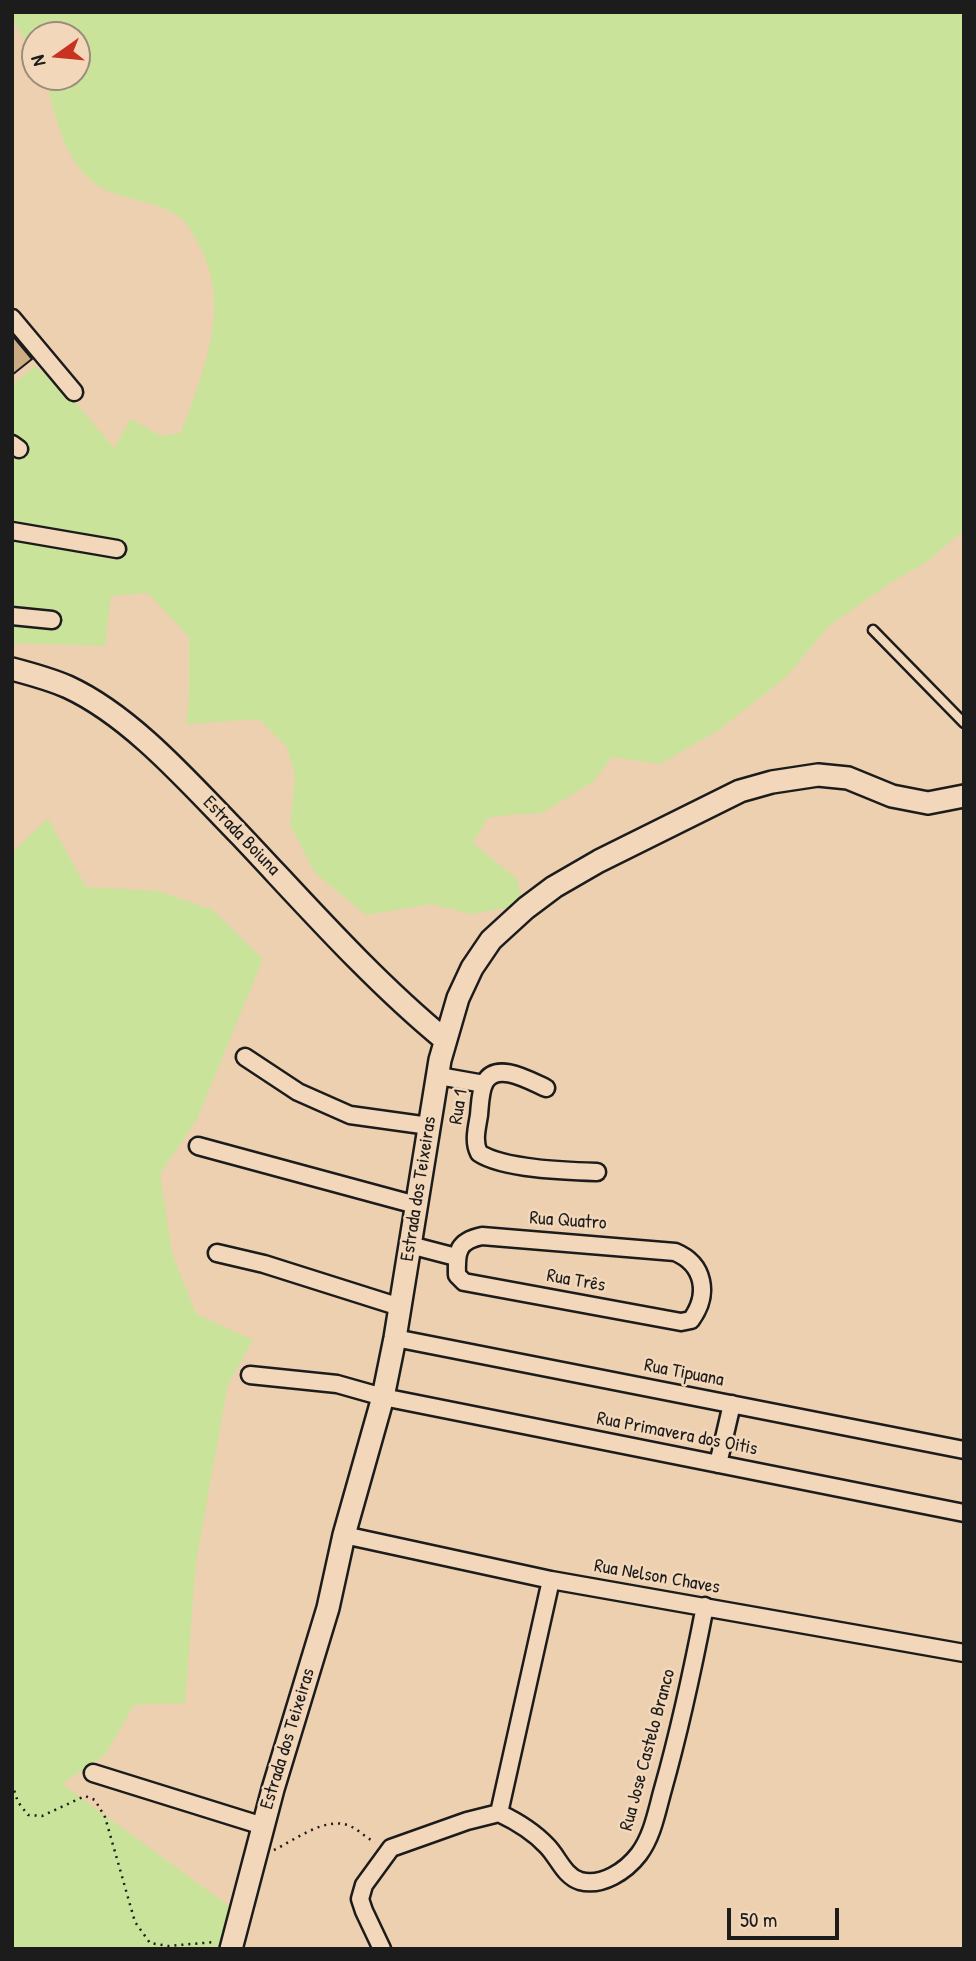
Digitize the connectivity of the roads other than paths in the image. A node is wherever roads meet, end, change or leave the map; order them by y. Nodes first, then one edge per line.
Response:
1 (12, 318) edge
2 (74, 392) dead end
3 (12, 531) edge
4 (117, 549) dead end
5 (12, 615) edge
6 (52, 620) dead end
7 (873, 630) dead end
8 (12, 669) edge
9 (964, 723) edge
10 (964, 796) edge
11 (445, 1040) junction
12 (245, 1058) dead end
13 (439, 1076) junction
14 (484, 1084) junction
15 (545, 1088) dead end
16 (429, 1126) junction
17 (198, 1146) dead end
18 (597, 1172) dead end
19 (416, 1205) junction
20 (410, 1245) junction
21 (459, 1251) junction
22 (217, 1253) dead end
23 (400, 1307) junction
24 (681, 1322) joint
25 (395, 1338) junction
26 (250, 1375) dead end
27 (383, 1397) junction
28 (733, 1404) junction
29 (964, 1450) edge
30 (718, 1464) junction
31 (964, 1513) edge
32 (344, 1535) junction
33 (551, 1580) junction
34 (705, 1606) junction
35 (964, 1653) edge
36 (93, 1773) dead end
37 (499, 1813) junction
38 (263, 1826) junction
39 (232, 1945) edge
40 (382, 1949) edge

1 - 2 street
3 - 4 street
5 - 6 street
7 - 9 lane
8 - 11 street, Estrada Boiuna
10 - 11 street, Estrada dos Teixeiras
11 - 13 street, Estrada dos Teixeiras
12 - 16 street
13 - 14 street
13 - 16 street, Estrada dos Teixeiras
14 - 15 street, Rua 1
14 - 18 street, Rua 1
16 - 19 street, Estrada dos Teixeiras
17 - 19 street
19 - 20 street, Estrada dos Teixeiras
20 - 21 street
20 - 23 street, Estrada dos Teixeiras
21 - 24 street, Rua Três
21 - 24 street, Rua Quatro
22 - 23 street
23 - 25 street, Estrada dos Teixeiras
25 - 27 street, Estrada dos Teixeiras
25 - 28 street, Rua Tipuana
26 - 27 street, Rua Primavera dos Oitis
27 - 30 street, Rua Primavera dos Oitis
27 - 32 street, Estrada dos Teixeiras
28 - 29 street, Rua Tipuana
28 - 30 street
30 - 31 street, Rua Primavera dos Oitis
32 - 33 street, Rua Nelson Chaves
32 - 38 street, Estrada dos Teixeiras
33 - 34 street, Rua Nelson Chaves
33 - 37 street
34 - 35 street, Rua Nelson Chaves
34 - 37 street, Rua Jose Castelo Branco
36 - 38 street
37 - 40 street
38 - 39 street, Estrada dos Teixeiras

